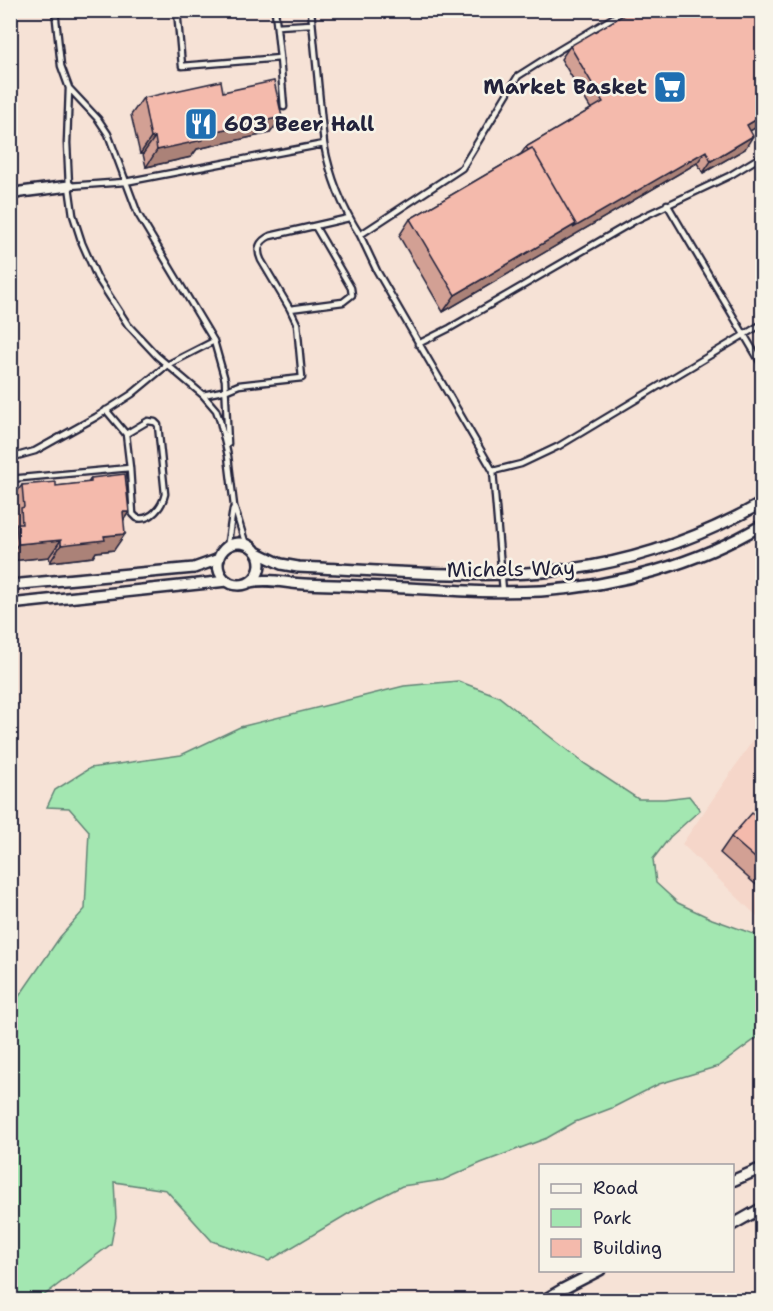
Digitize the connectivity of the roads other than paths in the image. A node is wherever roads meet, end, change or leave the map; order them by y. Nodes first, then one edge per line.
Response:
1 (55, 10) edge
2 (177, 10) edge
3 (275, 10) edge
4 (311, 10) edge
5 (626, 10) edge
6 (312, 24) junction
7 (277, 26) junction
8 (280, 58) junction
9 (69, 88) junction
10 (284, 107) dead end
11 (324, 144) junction
12 (762, 156) edge
13 (125, 182) junction
14 (69, 186) junction
15 (10, 195) edge
16 (667, 204) junction
17 (349, 218) junction
18 (315, 226) junction
19 (360, 235) junction
20 (290, 309) junction
21 (762, 324) edge
22 (745, 335) junction
23 (214, 340) junction
24 (418, 344) junction
25 (167, 365) junction
26 (762, 365) edge
27 (226, 390) junction
28 (203, 395) junction
29 (106, 410) junction
30 (126, 434) junction
31 (228, 456) junction
32 (10, 458) edge
33 (130, 468) junction
34 (493, 471) junction
35 (10, 479) edge
36 (762, 503) edge
37 (234, 506) junction
38 (762, 525) edge
39 (246, 544) junction
40 (227, 548) junction
41 (256, 552) junction
42 (219, 560) junction
43 (503, 573) junction
44 (227, 581) junction
45 (250, 582) junction
46 (10, 585) edge
47 (503, 591) junction
48 (10, 604) edge
49 (762, 1168) edge
50 (734, 1180) edge
51 (762, 1208) edge
52 (734, 1224) edge
53 (596, 1272) edge
54 (544, 1300) edge

1 - 9 lane
2 - 8 lane
3 - 7 lane
4 - 6 lane
5 - 19 lane
6 - 7 lane
6 - 11 lane
7 - 8 lane
8 - 10 lane
9 - 13 lane
9 - 14 lane
11 - 13 lane
11 - 17 lane
12 - 16 lane
13 - 14 lane
13 - 23 lane
14 - 15 street
14 - 25 lane
16 - 22 lane
16 - 24 lane
17 - 18 lane
17 - 19 lane
18 - 20 lane
18 - 20 lane
19 - 24 lane
20 - 27 lane
21 - 22 lane
22 - 26 lane
22 - 34 lane
23 - 25 lane
23 - 27 lane
24 - 34 lane
25 - 28 lane
25 - 29 lane
27 - 28 lane
27 - 31 lane
28 - 31 lane
29 - 30 lane
29 - 32 lane
30 - 33 lane
30 - 33 lane
31 - 37 lane
33 - 35 lane
34 - 43 lane
36 - 43 street, Michels Way
37 - 39 lane
37 - 40 lane
38 - 47 street, Michels Way
39 - 40 street
39 - 41 street
40 - 42 street
41 - 43 street, Michels Way
41 - 45 street
42 - 44 street
42 - 46 street
43 - 47 lane
44 - 45 street
44 - 48 street
45 - 47 street, Michels Way
49 - 50 street
51 - 52 street
53 - 54 street

